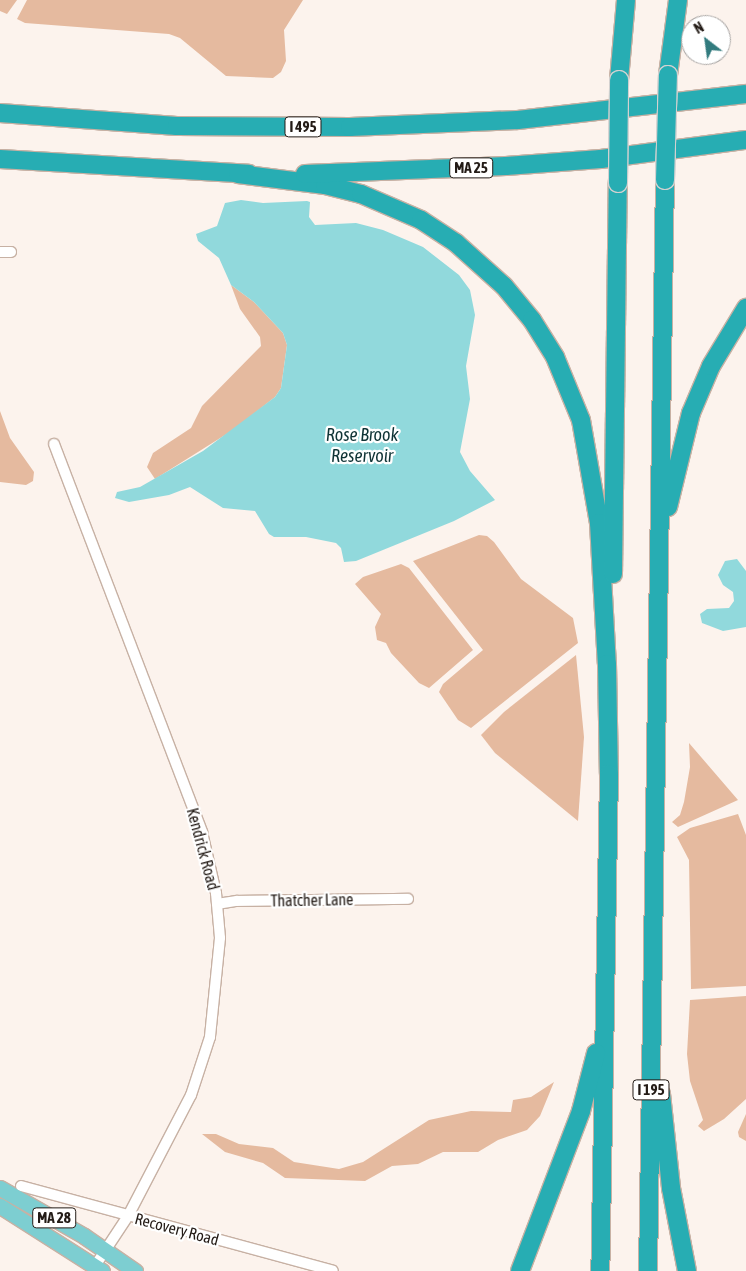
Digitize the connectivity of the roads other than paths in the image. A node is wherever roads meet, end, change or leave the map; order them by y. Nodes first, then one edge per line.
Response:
1 (626, 0) edge
2 (678, 0) edge
3 (746, 94) edge
4 (0, 113) edge
5 (746, 140) edge
6 (0, 159) edge
7 (238, 174) junction
8 (746, 308) edge
9 (54, 444) dead end
10 (607, 664) junction
11 (659, 677) junction
12 (408, 899) dead end
13 (217, 904) junction
14 (654, 965) junction
15 (605, 983) junction
16 (21, 1186) dead end
17 (0, 1188) edge
18 (0, 1206) edge
19 (128, 1216) junction
20 (104, 1253) junction
21 (99, 1269) edge
22 (134, 1271) edge
23 (334, 1271) edge
24 (520, 1271) edge
25 (600, 1271) edge
26 (648, 1271) edge
27 (687, 1271) edge

1 - 10 highway, bridge
2 - 11 highway, bridge
3 - 4 highway, I 495
5 - 7 highway, MA 25
6 - 7 highway
7 - 10 highway
8 - 11 highway
9 - 13 street, Kendrick Road
10 - 15 highway
11 - 14 highway, I 195
12 - 13 street, Thatcher Lane
13 - 19 street, Kendrick Road
14 - 26 highway, I 195
14 - 27 highway
15 - 24 highway
15 - 25 highway
16 - 19 street, Recovery Road
17 - 20 main road, MA 28
18 - 21 main road, MA 28
19 - 20 street, Kendrick Road
19 - 23 street, Recovery Road
20 - 21 street, Kendrick Road
20 - 22 main road, MA 28

